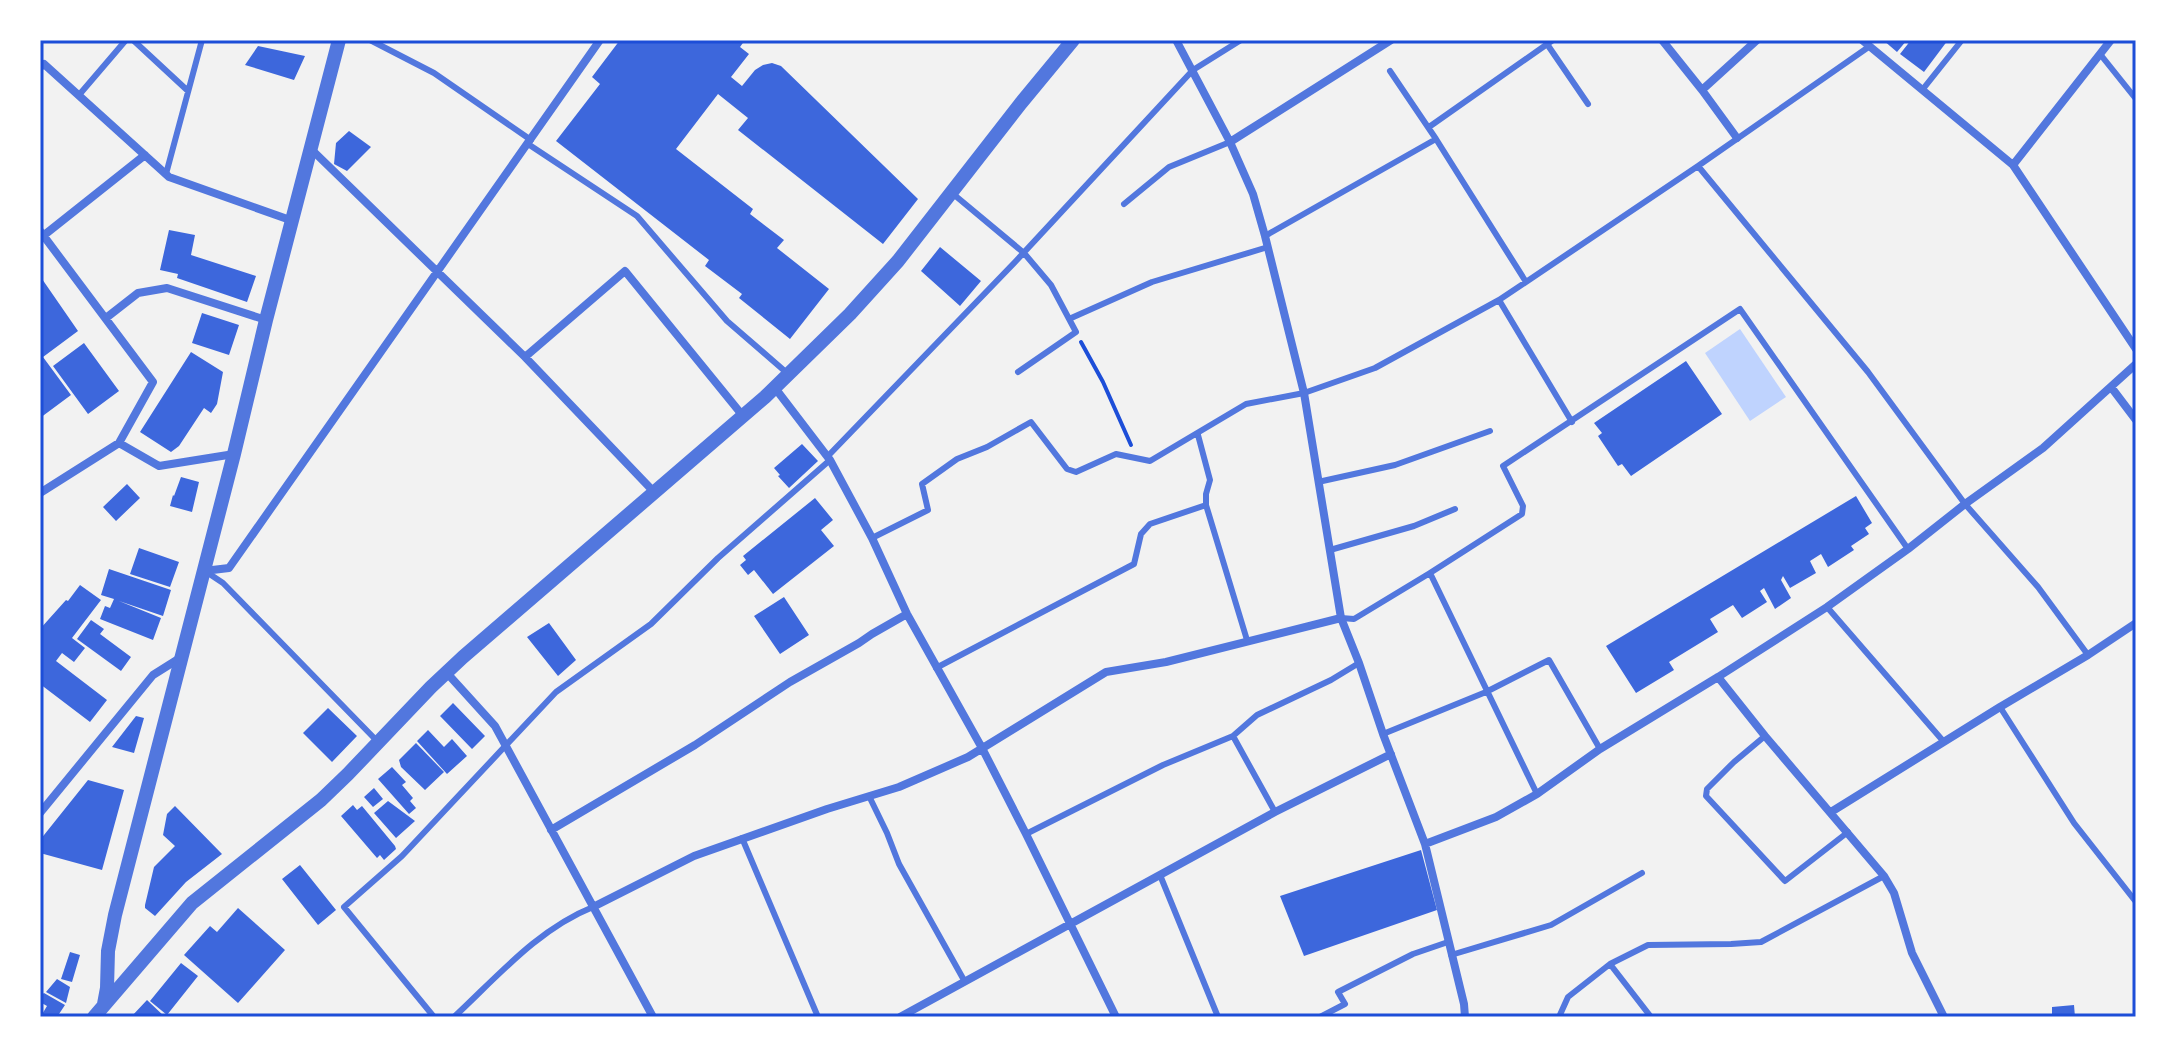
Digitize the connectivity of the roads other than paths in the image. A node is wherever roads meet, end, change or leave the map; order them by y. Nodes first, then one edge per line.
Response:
1 (126, 40) edge
2 (133, 40) edge
3 (202, 40) edge
4 (339, 40) edge
5 (370, 40) edge
6 (600, 40) edge
7 (1073, 40) edge
8 (1176, 40) edge
9 (1241, 40) edge
10 (1391, 40) edge
11 (1662, 40) edge
12 (1757, 40) edge
13 (1962, 40) edge
14 (2111, 40) edge
15 (1550, 42) edge
16 (1866, 43) edge
17 (2100, 54) junction
18 (40, 67) edge
19 (1193, 70) junction
20 (1390, 71) dead end
21 (1923, 89) junction
22 (1702, 90) junction
23 (188, 91) junction
24 (79, 95) junction
25 (2136, 99) edge
26 (1588, 104) dead end
27 (1429, 127) junction
28 (1737, 138) junction
29 (1436, 139) junction
30 (529, 142) junction
31 (1230, 142) junction
32 (312, 150) junction
33 (145, 155) junction
34 (2013, 165) junction
35 (1698, 166) junction
36 (166, 174) junction
37 (952, 193) junction
38 (1124, 204) dead end
39 (293, 221) junction
40 (42, 233) edge
41 (1265, 236) junction
42 (1269, 247) junction
43 (1024, 253) junction
44 (437, 270) junction
45 (1526, 282) junction
46 (1499, 300) junction
47 (106, 318) junction
48 (1069, 319) junction
49 (266, 320) junction
50 (2136, 349) edge
51 (525, 357) junction
52 (2136, 364) edge
53 (1018, 372) dead end
54 (789, 375) junction
55 (2111, 387) junction
56 (775, 388) junction
57 (1304, 393) junction
58 (743, 416) junction
59 (2136, 420) edge
60 (1572, 422) junction
61 (1490, 431) dead end
62 (1198, 435) junction
63 (119, 443) junction
64 (234, 454) junction
65 (829, 458) junction
66 (1318, 482) junction
67 (40, 493) edge
68 (655, 493) junction
69 (1965, 504) junction
70 (1206, 505) junction
71 (1455, 509) dead end
72 (872, 538) junction
73 (1908, 549) junction
74 (1330, 550) junction
75 (204, 571) junction
76 (1430, 573) junction
77 (1827, 607) junction
78 (907, 614) junction
79 (1341, 618) junction
80 (2136, 623) edge
81 (1247, 640) junction
82 (2088, 655) junction
83 (181, 658) junction
84 (1359, 663) junction
85 (936, 668) junction
86 (446, 672) junction
87 (1718, 677) junction
88 (1486, 692) junction
89 (2000, 707) junction
90 (1383, 734) junction
91 (1233, 736) junction
92 (1765, 736) junction
93 (378, 742) junction
94 (1944, 742) junction
95 (506, 746) junction
96 (982, 748) junction
97 (1600, 749) junction
98 (1391, 754) junction
99 (1537, 794) junction
100 (869, 796) junction
101 (1275, 812) junction
102 (1831, 812) junction
103 (40, 813) edge
104 (551, 830) junction
105 (1848, 832) junction
106 (1026, 834) junction
107 (742, 838) junction
108 (1425, 844) junction
109 (1642, 873) dead end
110 (1160, 875) junction
111 (1884, 876) junction
112 (2136, 902) edge
113 (593, 907) junction
114 (1071, 924) junction
115 (1448, 942) junction
116 (1451, 955) junction
117 (1610, 964) junction
118 (965, 982) junction
119 (104, 1004) junction
120 (94, 1017) edge
121 (434, 1017) edge
122 (454, 1017) edge
123 (653, 1017) edge
124 (818, 1017) edge
125 (900, 1017) edge
126 (1116, 1017) edge
127 (1218, 1017) edge
128 (1320, 1017) edge
129 (1465, 1017) edge
130 (1559, 1017) edge
131 (1651, 1017) edge
132 (1944, 1017) edge

1 - 24 lane
2 - 23 lane
3 - 23 lane
4 - 32 street
5 - 30 lane
6 - 30 street
7 - 37 street
8 - 19 street
9 - 19 lane
10 - 31 street
11 - 22 street
12 - 22 street
13 - 21 lane
14 - 17 street
15 - 26 lane
15 - 27 lane
16 - 21 street
16 - 28 lane
17 - 25 lane
17 - 34 street
18 - 24 street
19 - 31 street
19 - 43 lane
20 - 27 lane
21 - 34 street
22 - 28 street
23 - 36 lane
24 - 33 street
27 - 29 lane
28 - 35 lane
29 - 41 lane
29 - 45 lane
30 - 44 street
30 - 54 lane
31 - 38 lane
31 - 41 street
32 - 39 street
32 - 44 street
33 - 36 street
33 - 40 street
34 - 50 street
35 - 45 lane
35 - 69 lane
36 - 39 street
37 - 43 lane
37 - 54 street
39 - 49 street
40 - 47 street
41 - 42 street
42 - 48 lane
42 - 57 street
43 - 48 lane
43 - 65 lane
44 - 51 street
44 - 75 street
45 - 46 lane
46 - 57 lane
46 - 60 lane
47 - 49 street
47 - 63 street
48 - 53 lane
49 - 64 street
51 - 58 street
51 - 68 street
52 - 55 street
54 - 56 street
55 - 59 street
55 - 69 street
56 - 58 street
56 - 65 street
57 - 62 lane
57 - 66 street
58 - 68 street
60 - 73 lane
60 - 76 lane
61 - 66 lane
62 - 70 lane
62 - 72 lane
63 - 64 street
63 - 67 street
64 - 75 street
65 - 72 street
65 - 95 lane
66 - 74 street
68 - 86 street
69 - 73 street
69 - 82 lane
70 - 81 lane
70 - 85 lane
71 - 74 lane
72 - 78 street
73 - 77 street
74 - 79 street
75 - 83 street
75 - 93 lane
76 - 79 lane
76 - 88 lane
77 - 87 street
77 - 94 lane
78 - 85 street
78 - 104 street
79 - 81 street
79 - 84 street
80 - 82 street
81 - 96 street
82 - 89 street
83 - 103 street
83 - 119 street
84 - 90 street
84 - 91 lane
85 - 96 street
86 - 93 street
86 - 95 street
87 - 92 street
87 - 97 street
88 - 90 lane
88 - 97 lane
88 - 99 lane
89 - 94 street
89 - 112 lane
90 - 98 street
91 - 101 lane
91 - 106 lane
92 - 102 street
92 - 105 lane
93 - 119 street
94 - 102 street
95 - 104 street
95 - 121 lane
96 - 100 street
96 - 106 street
97 - 99 street
98 - 101 street
98 - 108 street
99 - 108 street
100 - 107 street
100 - 118 lane
101 - 110 street
102 - 105 street
104 - 113 street
105 - 111 street
106 - 114 street
107 - 113 street
107 - 124 lane
108 - 115 street
109 - 116 lane
110 - 114 street
110 - 127 lane
111 - 117 lane
111 - 132 street
113 - 122 lane
113 - 123 street
114 - 118 street
114 - 126 street
115 - 116 street
115 - 128 lane
116 - 129 street
117 - 130 lane
117 - 131 lane
118 - 125 street
119 - 120 street

